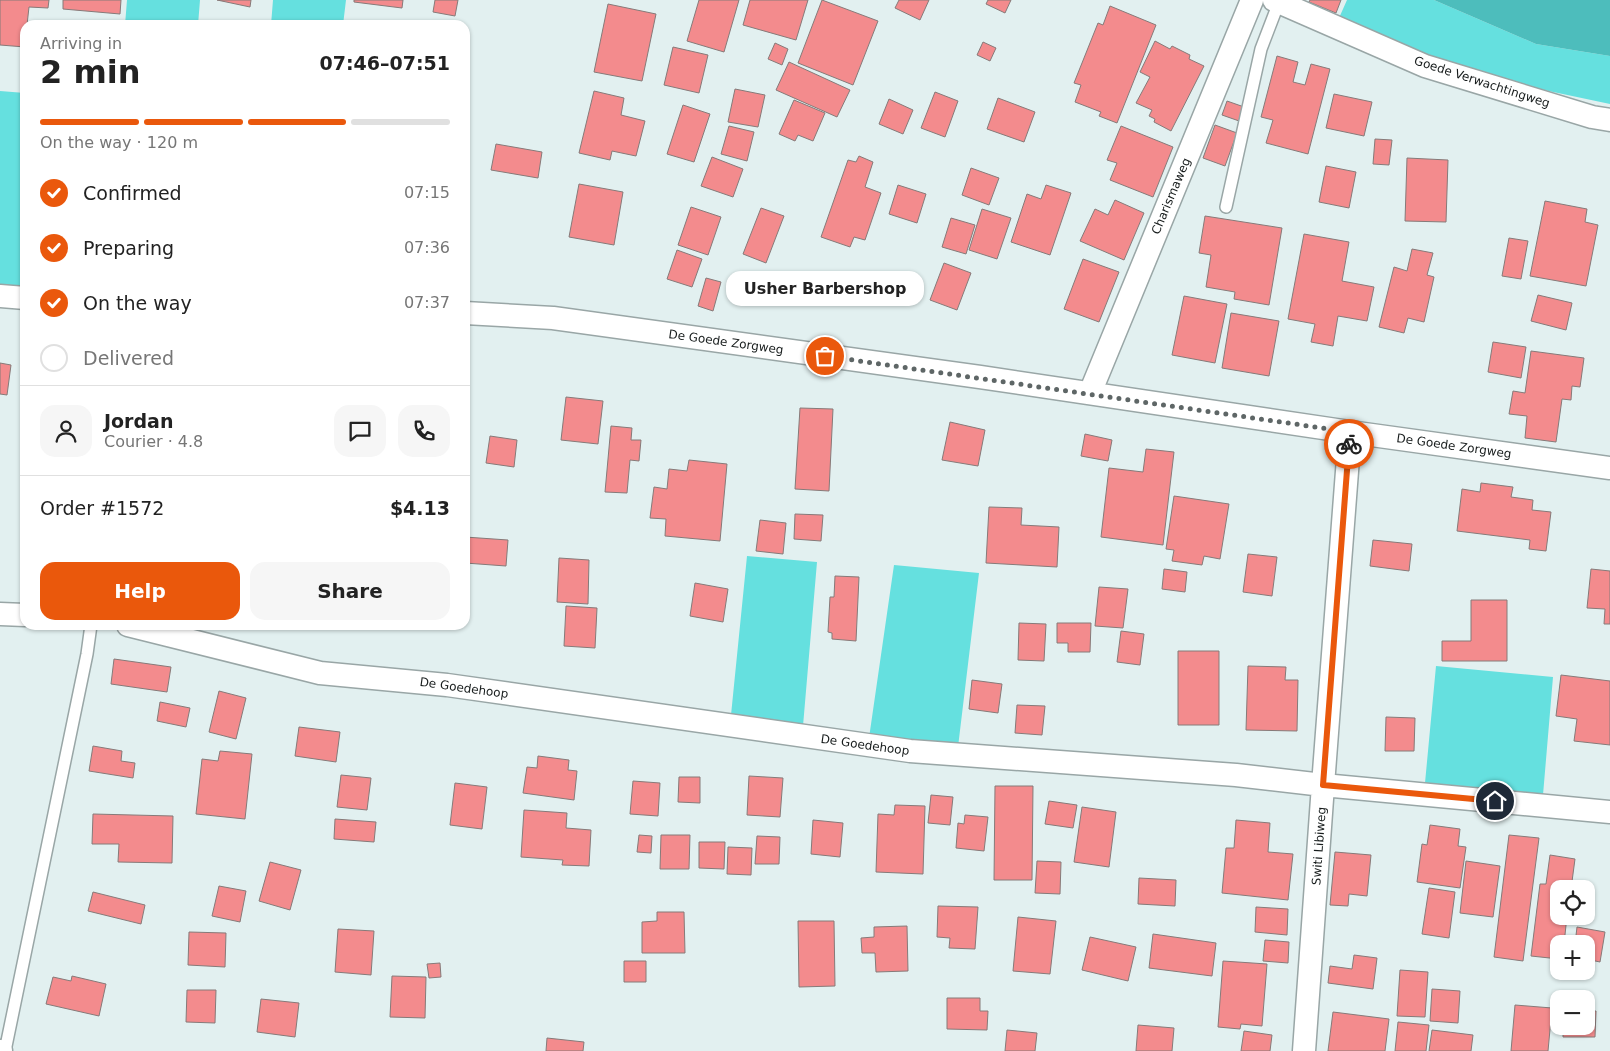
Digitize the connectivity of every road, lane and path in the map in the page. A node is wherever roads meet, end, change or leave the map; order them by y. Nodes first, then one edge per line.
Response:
1 (1252, 0) edge
2 (1276, 1) edge
3 (1610, 120) edge
4 (1226, 207) dead end
5 (0, 296) edge
6 (20, 298) edge
7 (470, 313) edge
8 (1090, 393) junction
9 (1350, 432) junction
10 (1610, 468) edge
11 (0, 614) edge
12 (20, 615) edge
13 (90, 630) edge
14 (148, 630) edge
15 (1323, 785) junction
16 (1610, 812) edge
17 (5, 1051) edge
18 (1304, 1051) edge

1 - 8 street, Charismaweg
2 - 3 street, Goede Verwachtingweg
2 - 4 lane
5 - 6 street
7 - 8 street, De Goede Zorgweg
8 - 9 street, De Goede Zorgweg
9 - 10 street, De Goede Zorgweg
9 - 15 street, Switi Libiweg
11 - 12 street
13 - 17 lane
14 - 15 street, De Goedehoop
15 - 16 street, De Goedehoop
15 - 18 street, Switi Libiweg

